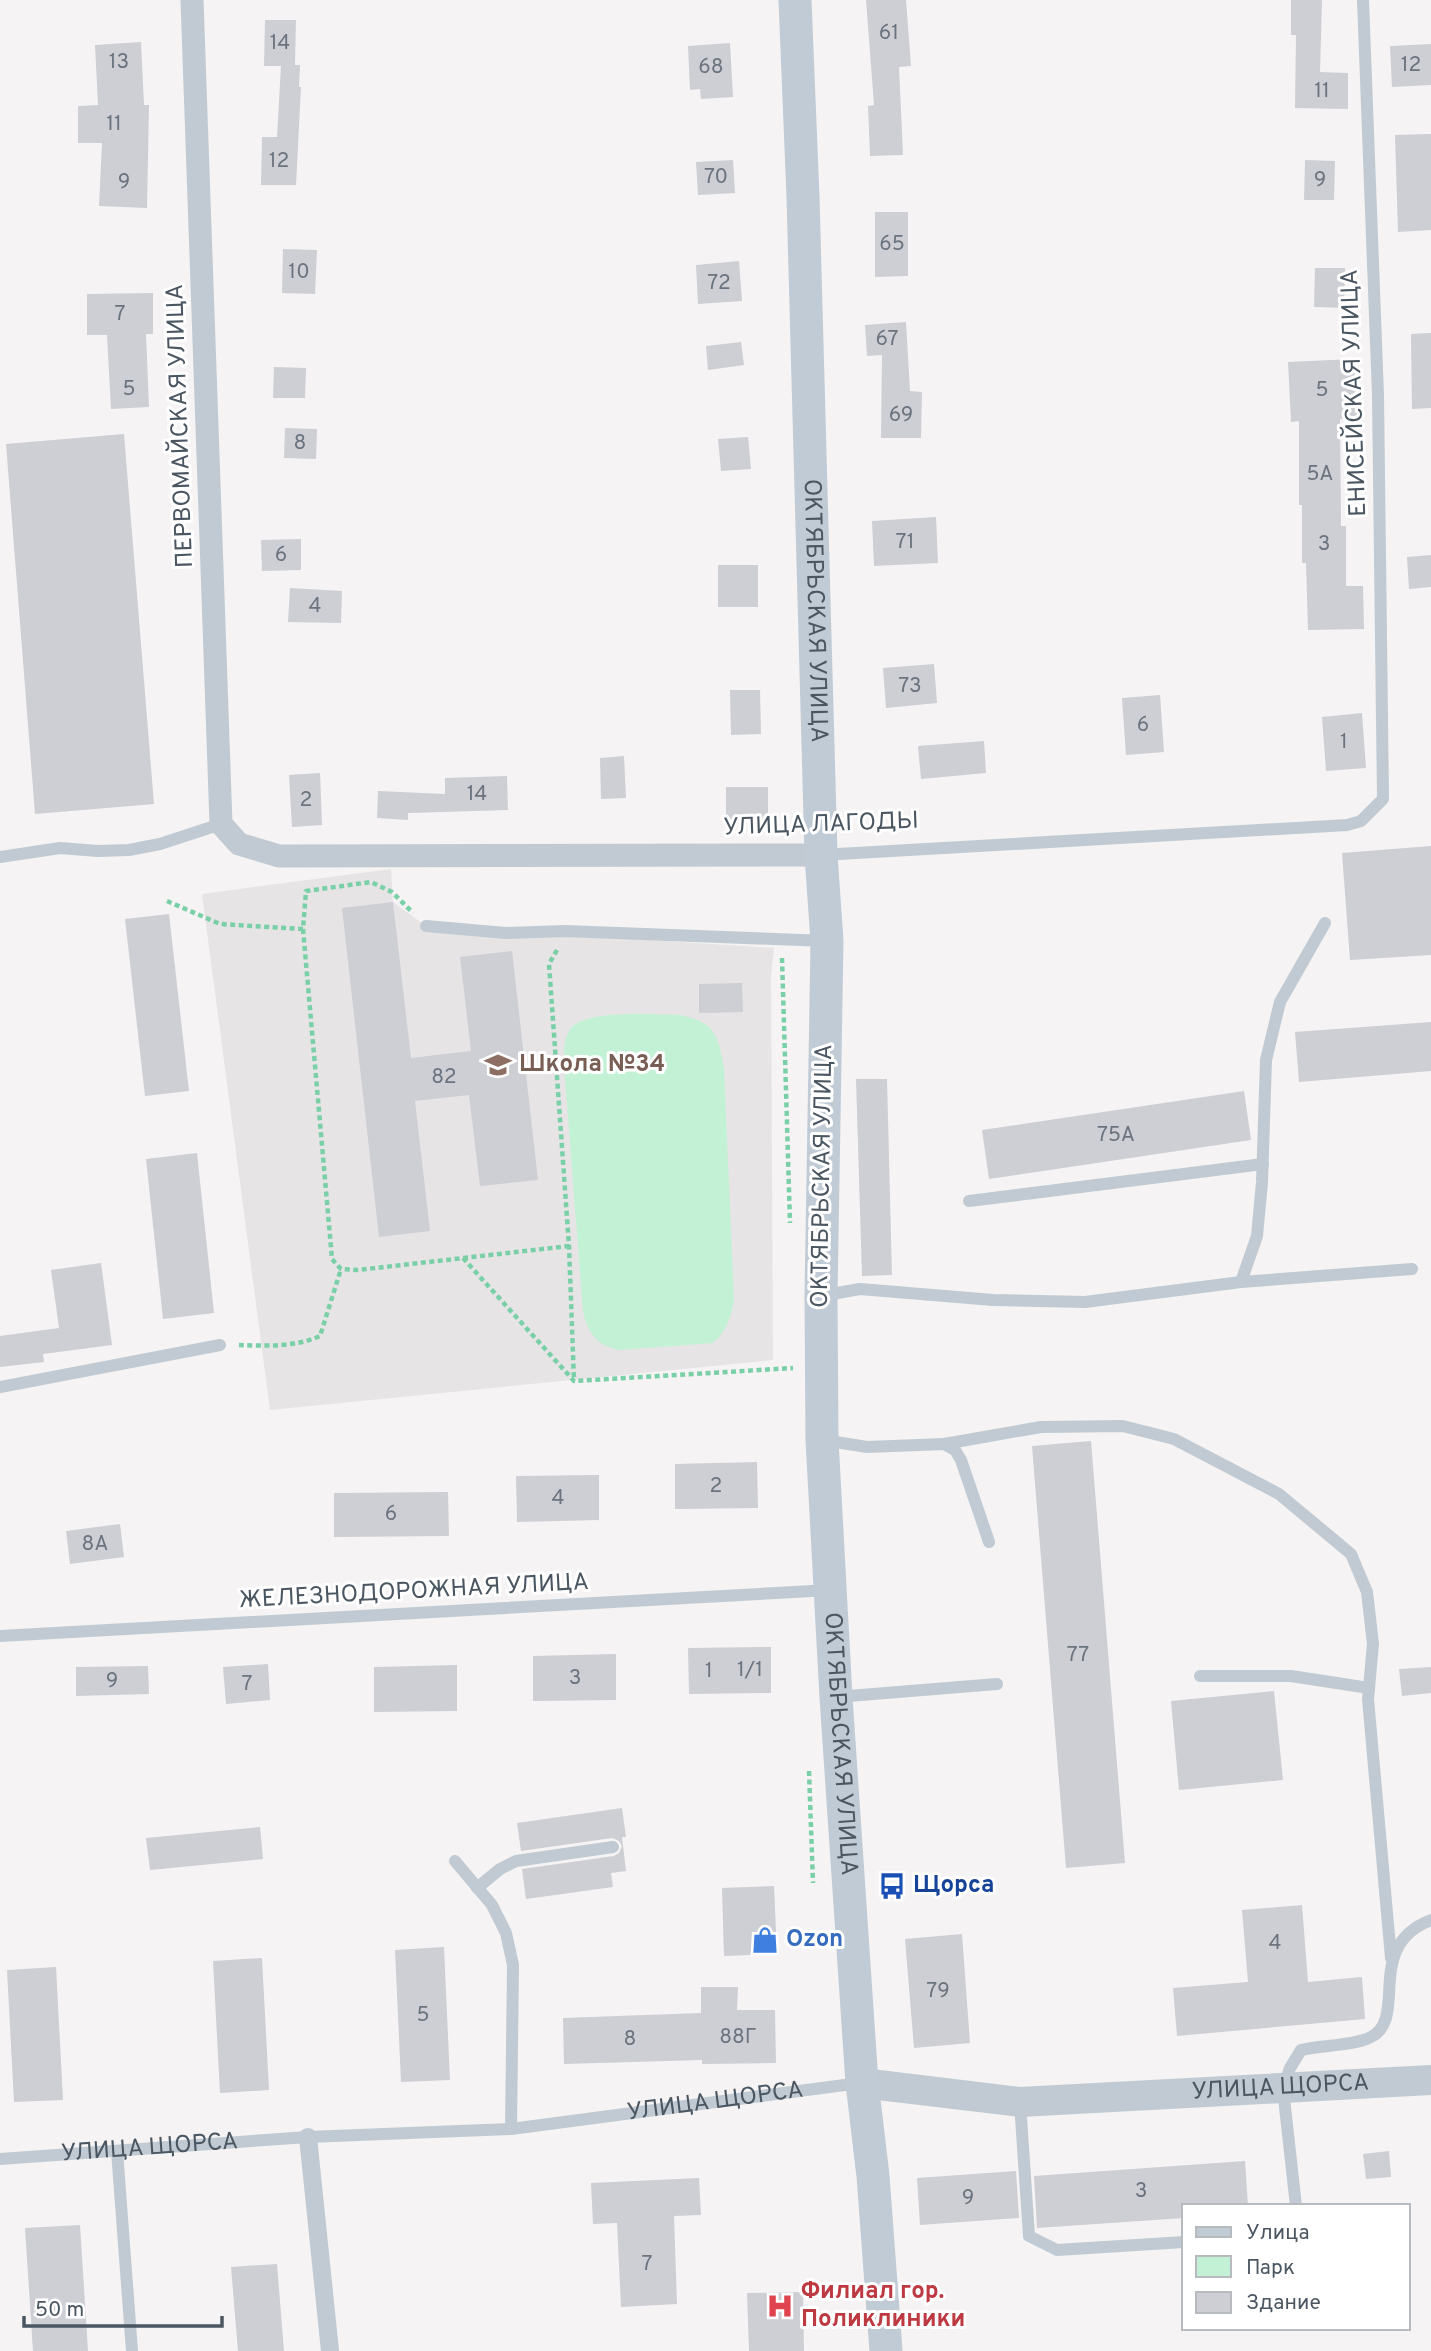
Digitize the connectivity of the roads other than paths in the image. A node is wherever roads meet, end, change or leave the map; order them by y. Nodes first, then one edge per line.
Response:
1 (192, 0) edge
2 (794, 0) edge
3 (1363, 0) edge
4 (1384, 785) joint
5 (221, 824) junction
6 (821, 855) junction
7 (0, 857) edge
8 (1325, 923) dead end
9 (426, 926) road end
10 (826, 950) junction
11 (1263, 1164) junction
12 (969, 1201) dead end
13 (1412, 1269) dead end
14 (1241, 1282) junction
15 (821, 1297) junction
16 (220, 1345) road end
17 (0, 1387) edge
18 (822, 1440) junction
19 (944, 1444) junction
20 (989, 1542) dead end
21 (831, 1590) junction
22 (0, 1636) edge
23 (1200, 1676) dead end
24 (997, 1684) dead end
25 (1369, 1688) junction
26 (836, 1697) junction
27 (613, 1847) dead end
28 (455, 1861) dead end
29 (477, 1888) junction
30 (1431, 1920) edge
31 (1391, 1958) junction
32 (1431, 2080) edge
33 (862, 2083) junction
34 (1283, 2089) junction
35 (1020, 2102) junction
36 (511, 2129) junction
37 (308, 2137) junction
38 (117, 2151) junction
39 (0, 2159) edge
40 (1296, 2204) edge
41 (1182, 2242) edge
42 (132, 2351) edge
43 (330, 2351) edge
44 (886, 2351) edge

1 - 5 street, ПЕРВОМАЙСКАЯ УЛИЦА
2 - 6 main road, ОКТЯБРЬСКАЯ УЛИЦА
3 - 4 lane, ЕНИСЕЙСКАЯ УЛИЦА
4 - 6 lane, УЛИЦА ЛАГОДЫ
5 - 6 street, УЛИЦА ЛАГОДЫ
5 - 7 lane
6 - 10 main road, ОКТЯБРЬСКАЯ УЛИЦА
8 - 11 lane
9 - 10 lane
10 - 15 main road, ОКТЯБРЬСКАЯ УЛИЦА
11 - 12 lane
11 - 14 lane
13 - 14 lane
14 - 15 lane
15 - 18 main road, ОКТЯБРЬСКАЯ УЛИЦА
16 - 17 lane
18 - 19 lane
18 - 21 main road, ОКТЯБРЬСКАЯ УЛИЦА
19 - 20 lane
19 - 25 lane
21 - 22 lane, ЖЕЛЕЗНОДОРОЖНАЯ УЛИЦА
21 - 26 main road, ОКТЯБРЬСКАЯ УЛИЦА
23 - 25 lane
24 - 26 lane
25 - 31 lane
26 - 33 main road, ОКТЯБРЬСКАЯ УЛИЦА
27 - 29 lane
28 - 29 lane
29 - 36 lane
30 - 31 lane
31 - 34 lane
32 - 34 street, УЛИЦА ЩОРСА
33 - 35 street, УЛИЦА ЩОРСА
33 - 36 lane, УЛИЦА ЩОРСА
33 - 44 main road, ОКТЯБРЬСКАЯ УЛИЦА
34 - 35 street, УЛИЦА ЩОРСА
34 - 40 lane
35 - 41 lane
36 - 37 lane, УЛИЦА ЩОРСА
37 - 38 lane, УЛИЦА ЩОРСА
37 - 43 street
38 - 39 lane, УЛИЦА ЩОРСА
38 - 42 lane

